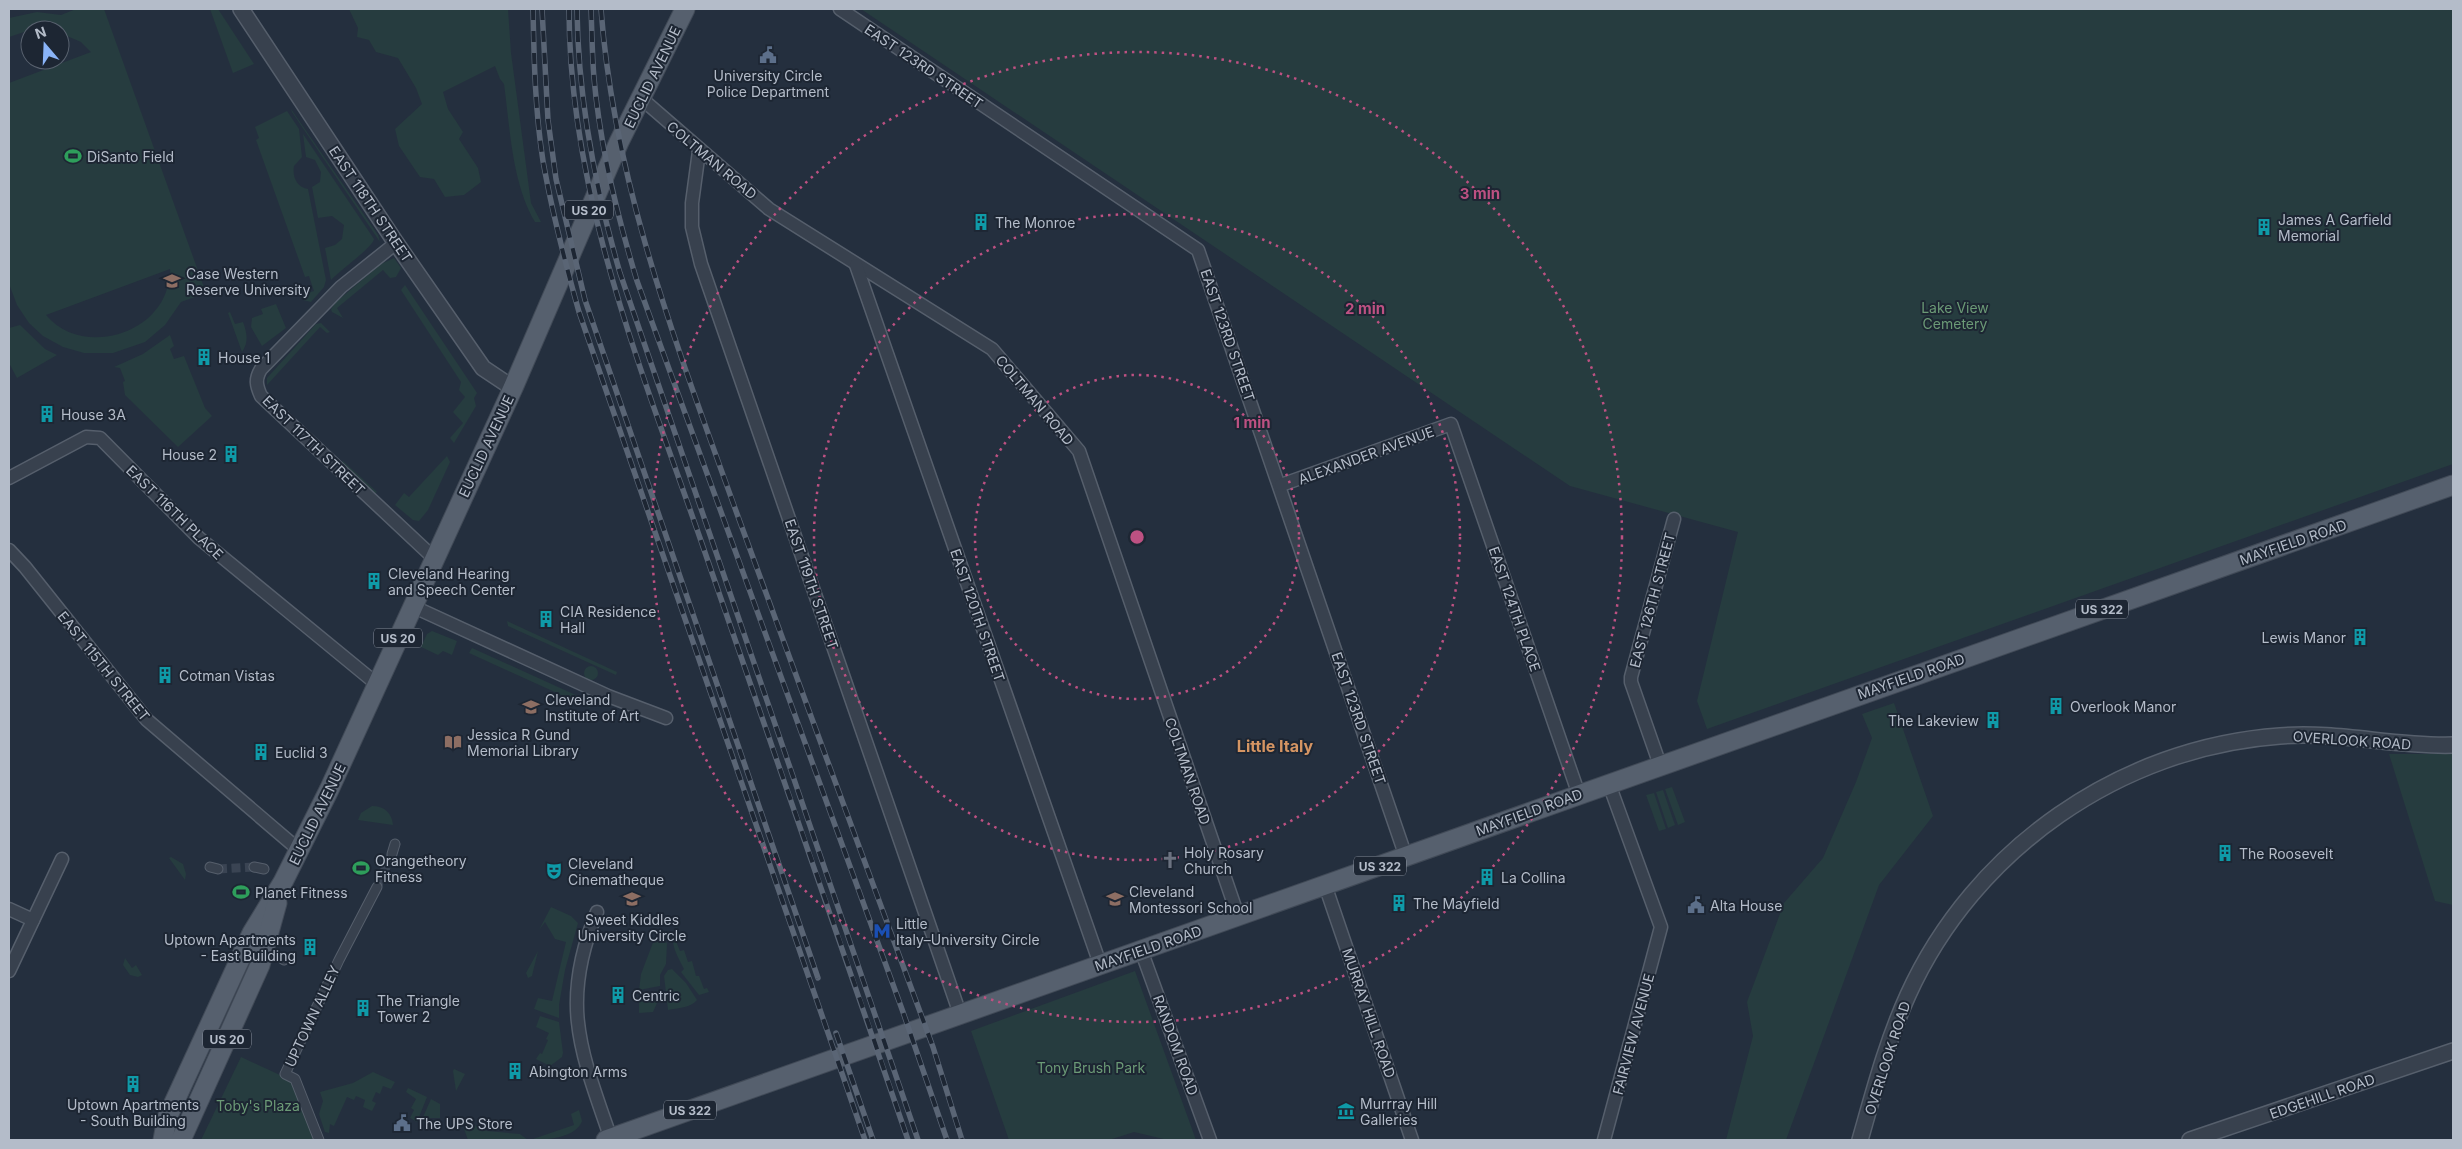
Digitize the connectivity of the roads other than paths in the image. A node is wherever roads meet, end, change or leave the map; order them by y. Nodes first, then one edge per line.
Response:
1 (241, 9) edge
2 (685, 9) edge
3 (840, 9) edge
4 (642, 99) junction
5 (699, 151) junction
6 (396, 243) junction
7 (856, 265) junction
8 (512, 388) junction
9 (1451, 424) joint
10 (9, 478) edge
11 (1280, 485) junction
12 (2453, 485) edge
13 (1674, 519) dead end
14 (9, 550) edge
15 (435, 559) junction
16 (412, 606) junction
17 (378, 684) junction
18 (666, 718) dead end
19 (2453, 745) edge
20 (1660, 765) junction
21 (1609, 784) junction
22 (1578, 795) junction
23 (395, 844) dead end
24 (299, 850) junction
25 (392, 854) tunnel mouth
26 (1406, 857) junction
27 (62, 859) dead end
28 (254, 867) tunnel mouth
29 (264, 869) dead end
30 (283, 882) junction
31 (1325, 885) junction
32 (377, 886) tunnel mouth
33 (9, 909) edge
34 (597, 912) dead end
35 (1238, 916) junction
36 (33, 920) junction
37 (1141, 950) junction
38 (1100, 964) junction
39 (9, 971) edge
40 (960, 1014) junction
41 (2453, 1051) edge
42 (164, 1140) edge
43 (181, 1140) edge
44 (319, 1140) edge
45 (609, 1140) edge
46 (1210, 1140) edge
47 (1412, 1140) edge
48 (1604, 1140) edge
49 (1860, 1140) edge
50 (2190, 1140) edge

1 - 6 street, EAST 118TH STREET
2 - 4 main road, EUCLID AVENUE / US 20
3 - 11 street, EAST 123RD STREET
4 - 5 street, COLTMAN ROAD
4 - 8 main road, EUCLID AVENUE / US 20
5 - 7 street, COLTMAN ROAD
5 - 40 street, EAST 119TH STREET
6 - 8 street, EAST 118TH STREET
6 - 15 street, EAST 117TH STREET
7 - 35 street, COLTMAN ROAD
7 - 38 street, EAST 120TH STREET
8 - 15 main road, EUCLID AVENUE / US 20
9 - 11 street, ALEXANDER AVENUE
9 - 22 street, EAST 124TH PLACE
10 - 17 street, EAST 116TH PLACE
11 - 26 street, EAST 123RD STREET
12 - 20 main road, MAYFIELD ROAD / US 322
13 - 20 street, EAST 126TH STREET
14 - 24 street, EAST 115TH STREET
15 - 16 main road, EUCLID AVENUE / US 20
16 - 17 main road, EUCLID AVENUE / US 20
16 - 18 street
17 - 24 main road, EUCLID AVENUE / US 20
19 - 49 street, OVERLOOK ROAD
20 - 21 main road, MAYFIELD ROAD / US 322
21 - 22 main road, MAYFIELD ROAD / US 322
21 - 48 street, FAIRVIEW AVENUE
22 - 26 main road, MAYFIELD ROAD / US 322
23 - 25 street
24 - 30 main road, EUCLID AVENUE / US 20
26 - 31 main road, MAYFIELD ROAD / US 322
27 - 36 street
28 - 29 street
30 - 42 main road, EUCLID AVENUE
30 - 43 main road, EUCLID AVENUE / US 20
31 - 35 main road, MAYFIELD ROAD / US 322
31 - 47 street, MURRAY HILL ROAD
32 - 44 street, UPTOWN ALLEY
33 - 36 street
34 - 45 street
35 - 37 main road, MAYFIELD ROAD / US 322
36 - 39 street
37 - 38 main road, MAYFIELD ROAD / US 322
37 - 46 street, RANDOM ROAD
38 - 40 main road, MAYFIELD ROAD / US 322
40 - 45 main road, MAYFIELD ROAD / US 322
41 - 50 street, EDGEHILL ROAD

